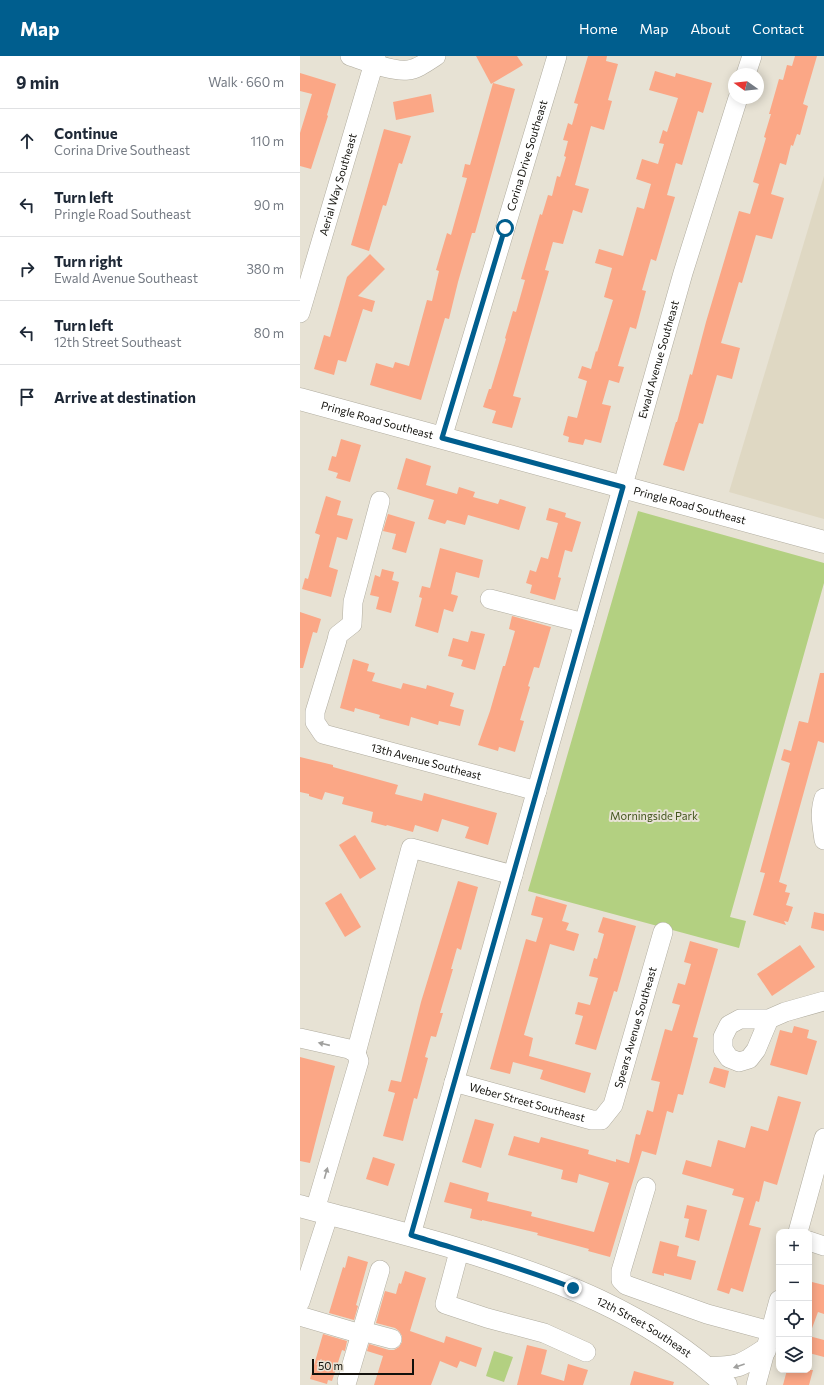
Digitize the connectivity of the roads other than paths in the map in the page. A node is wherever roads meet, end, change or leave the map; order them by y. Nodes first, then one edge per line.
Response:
1 (350, 56) edge
2 (436, 56) edge
3 (557, 56) edge
4 (374, 60) edge
5 (736, 104) edge
6 (300, 313) edge
7 (300, 399) edge
8 (442, 438) junction
9 (623, 487) junction
10 (380, 501) dead end
11 (824, 542) edge
12 (490, 600) dead end
13 (584, 623) junction
14 (537, 790) junction
15 (824, 798) edge
16 (824, 840) edge
17 (513, 875) junction
18 (663, 932) dead end
19 (824, 1001) edge
20 (769, 1018) dead end
21 (300, 1038) edge
22 (356, 1053) junction
23 (454, 1082) junction
24 (601, 1120) joint
25 (824, 1138) edge
26 (646, 1186) dead end
27 (315, 1210) edge
28 (799, 1229) edge
29 (411, 1235) junction
30 (812, 1242) edge
31 (824, 1246) edge
32 (457, 1258) dead end
33 (380, 1270) dead end
34 (779, 1301) edge
35 (300, 1302) edge
36 (300, 1316) edge
37 (361, 1332) junction
38 (392, 1339) dead end
39 (768, 1340) junction
40 (586, 1352) dead end
41 (708, 1368) junction
42 (347, 1381) dead end
43 (726, 1385) edge
44 (756, 1385) edge

1 - 4 street
2 - 4 street
3 - 8 street, Corina Drive Southeast
4 - 6 street, Aerial Way Southeast
5 - 9 street, Ewald Avenue Southeast
7 - 8 main road, Pringle Road Southeast
8 - 9 main road, Pringle Road Southeast
9 - 11 main road, Pringle Road Southeast
9 - 13 street, Ewald Avenue Southeast
10 - 14 street, 13th Avenue Southeast
12 - 13 street
13 - 14 street, Ewald Avenue Southeast
14 - 17 street, Ewald Avenue Southeast
15 - 16 street
17 - 22 street
17 - 23 street, Ewald Avenue Southeast
18 - 24 street, Spears Avenue Southeast
19 - 20 street
22 -> 21 street
27 -> 22 street
23 - 24 street, Weber Street Southeast
23 - 29 street, Ewald Avenue Southeast
25 - 28 street
26 - 39 street
27 - 29 main road, 12th Street Southeast
27 - 35 street
29 - 41 main road, 12th Street Southeast
30 - 31 street
32 - 40 street
33 - 37 street
34 - 39 street
36 - 37 street
37 - 38 street
37 - 42 street
39 -> 41 main road
39 - 44 street
41 - 43 main road, 12th Street Southeast

